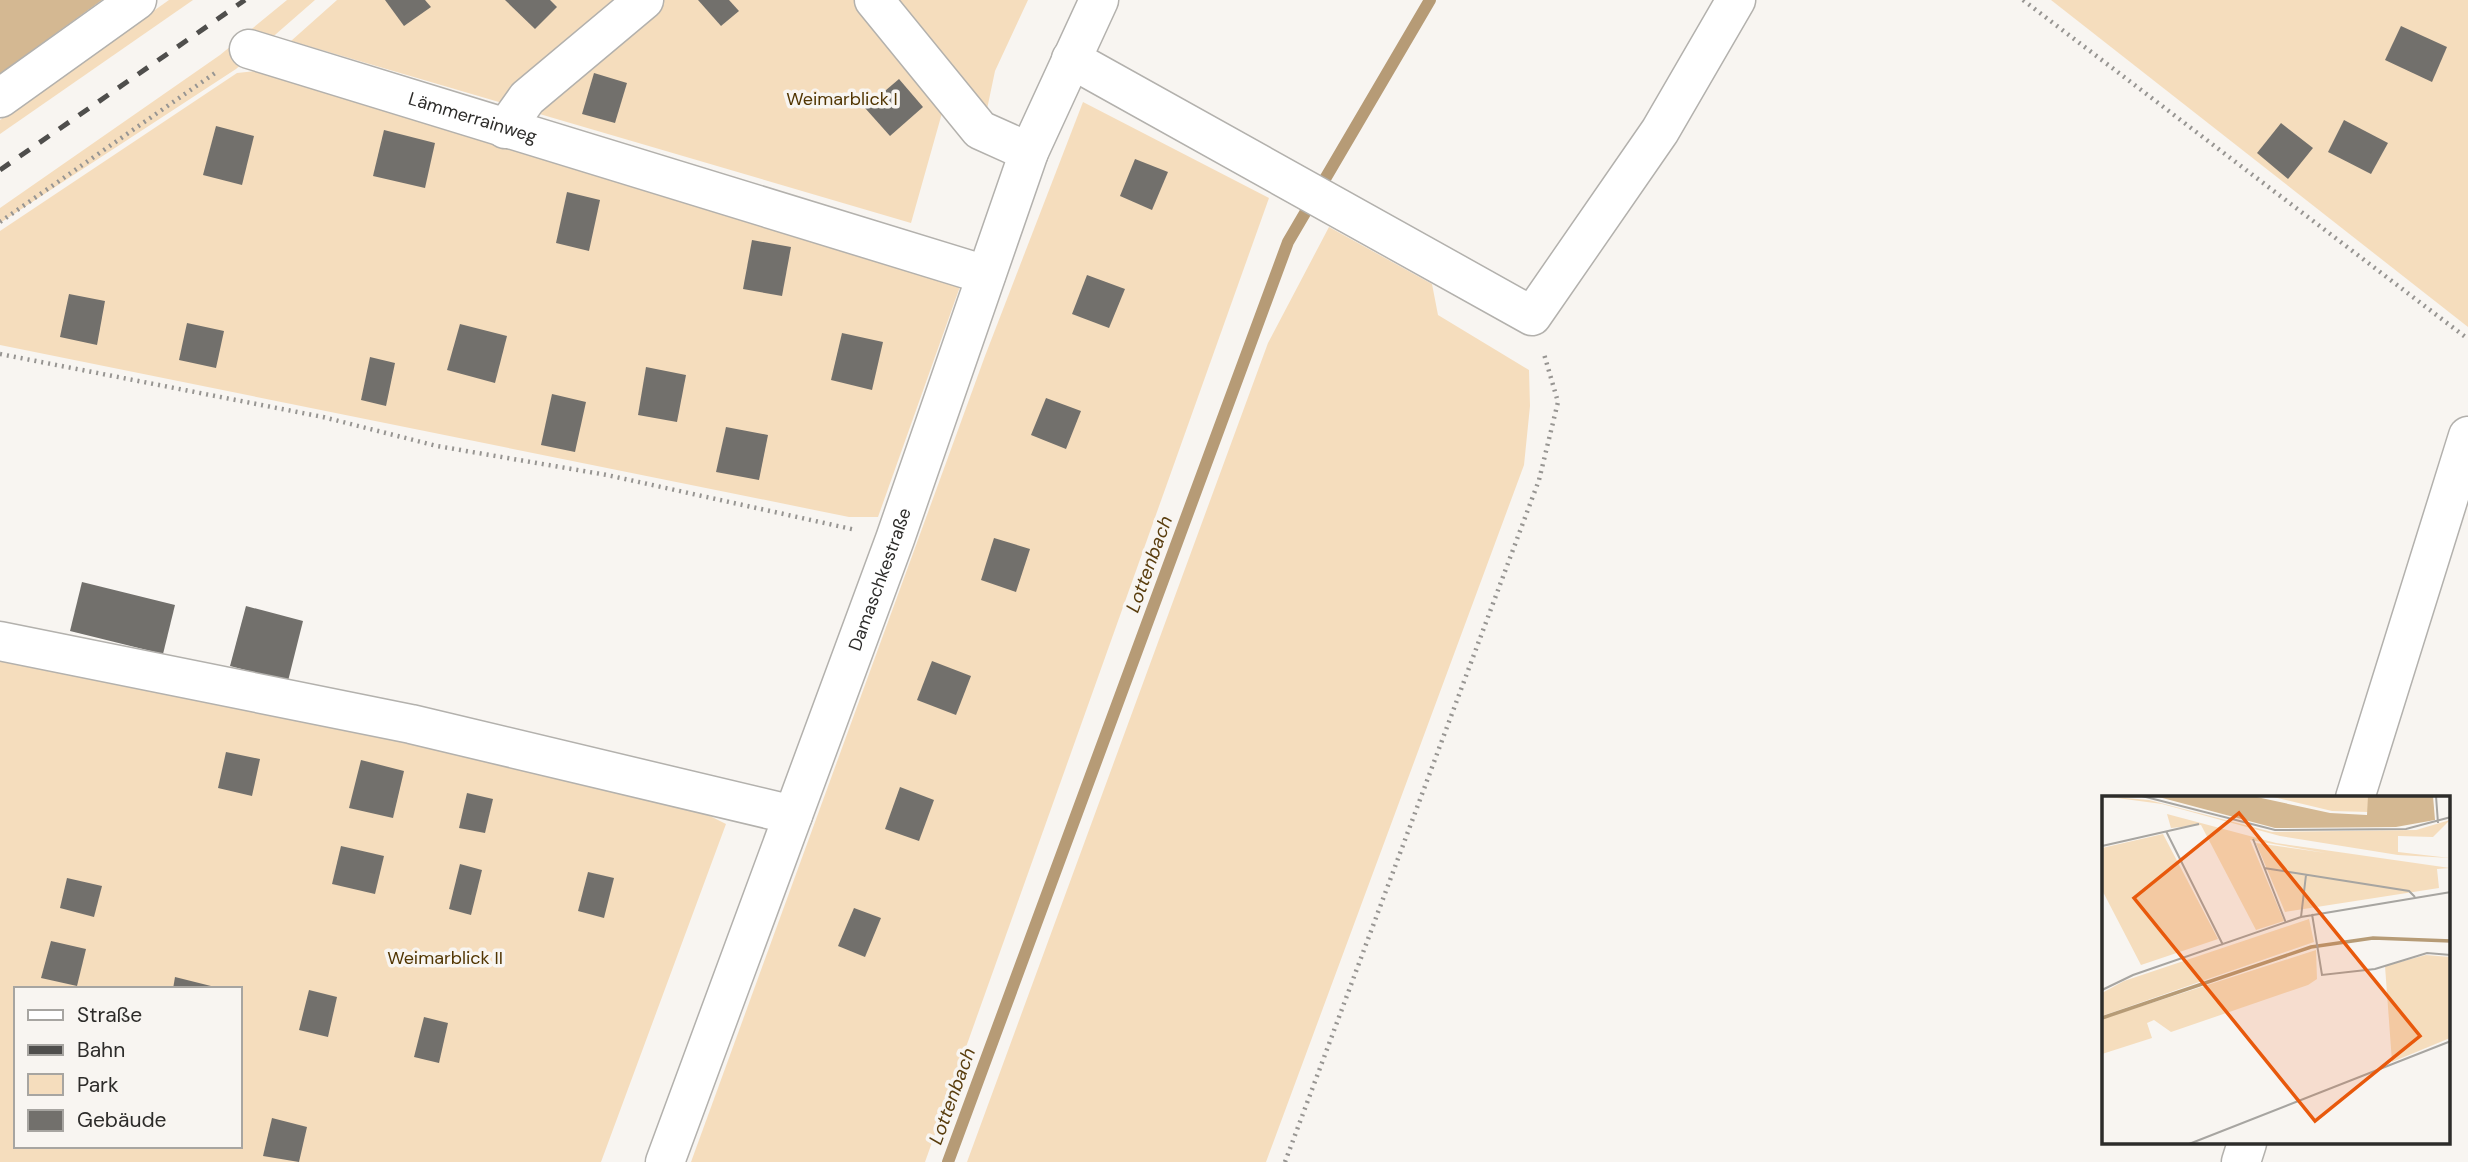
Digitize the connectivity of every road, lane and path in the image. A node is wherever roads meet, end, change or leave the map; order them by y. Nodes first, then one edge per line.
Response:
1 (137, 0) edge
2 (644, 0) edge
3 (874, 0) edge
4 (1098, 0) edge
5 (1736, 0) edge
6 (2023, 0) edge
7 (249, 50) joint
8 (1071, 59) junction
9 (0, 98) edge
10 (505, 129) junction
11 (1029, 152) junction
12 (0, 222) edge
13 (986, 275) junction
14 (1532, 316) junction
15 (2468, 339) edge
16 (0, 354) edge
17 (2468, 436) edge
18 (895, 539) junction
19 (0, 641) edge
20 (2356, 796) edge
21 (793, 816) junction
22 (2247, 1144) edge
23 (665, 1162) edge
24 (1285, 1162) edge
25 (2241, 1162) edge

1 - 9 street
2 - 10 street
3 - 11 street
4 - 8 street, Damaschkestraße
5 - 14 street
6 - 15 path
7 - 10 street, Lämmerrainweg
7 - 12 path
8 - 11 street, Damaschkestraße
8 - 14 street
10 - 13 street, Lämmerrainweg
11 - 13 street, Damaschkestraße
13 - 18 street, Damaschkestraße
14 - 24 path
16 - 18 path
17 - 20 street
18 - 21 street, Damaschkestraße
19 - 21 street
21 - 23 street, Damaschkestraße
22 - 25 street

